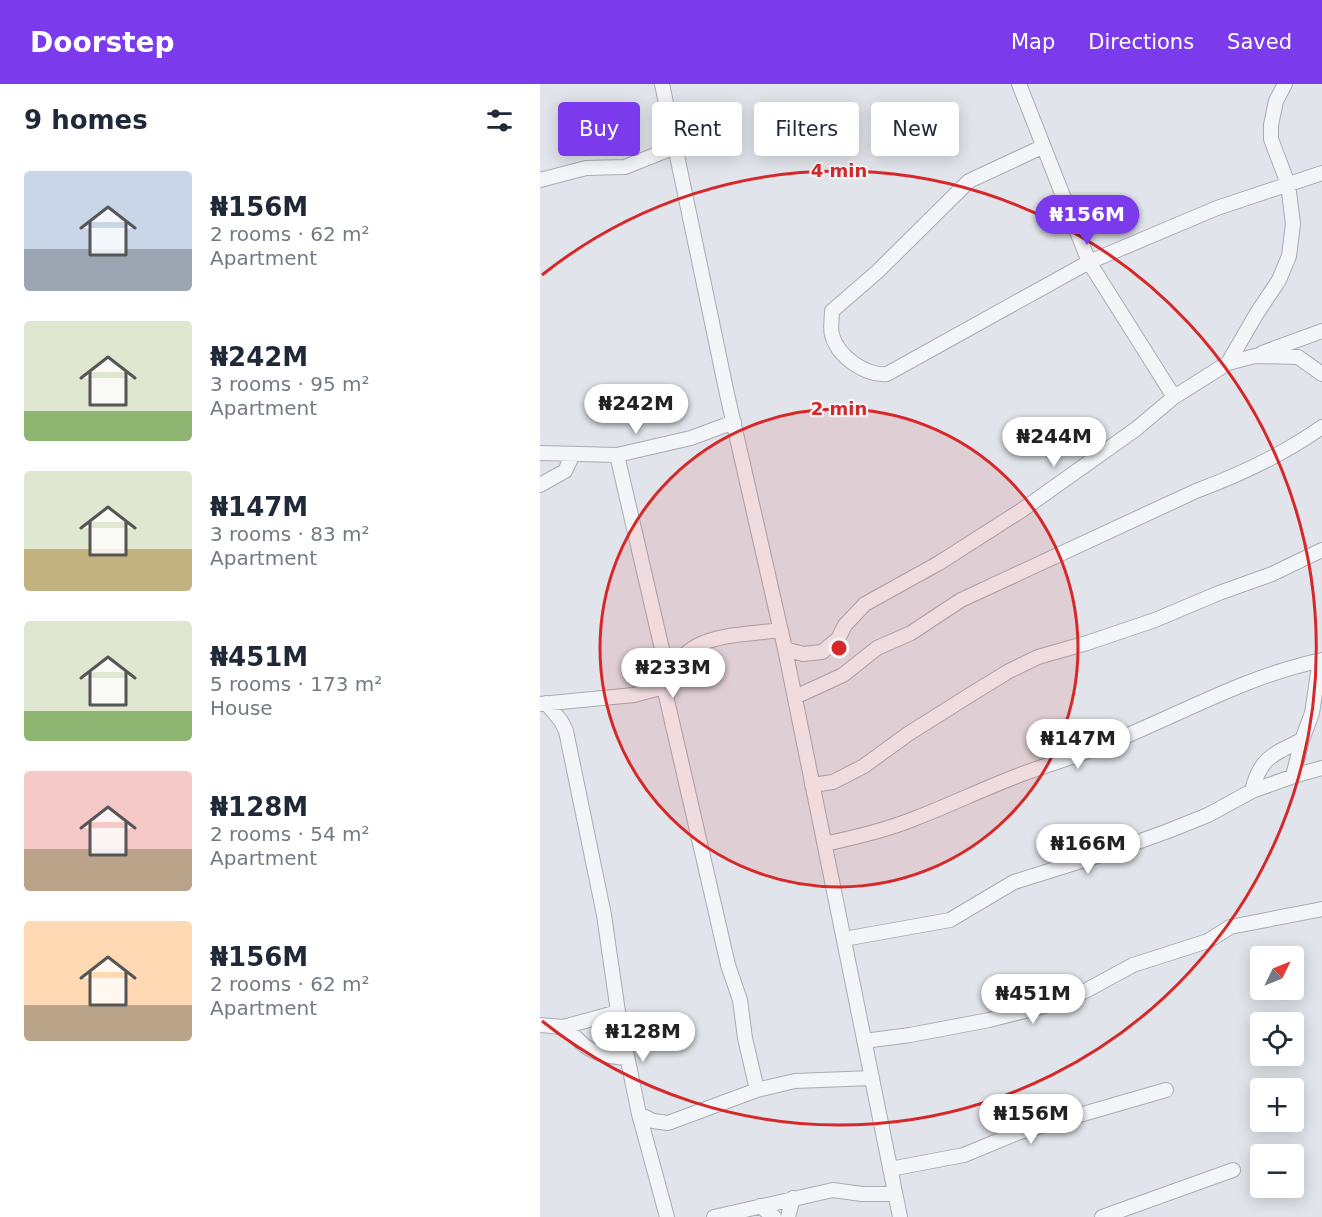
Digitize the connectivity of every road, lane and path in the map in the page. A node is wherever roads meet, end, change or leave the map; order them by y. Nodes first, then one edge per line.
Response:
1 (663, 84) edge
2 (1019, 84) edge
3 (1285, 84) edge
4 (666, 102) edge
5 (1042, 147) junction
6 (653, 156) edge
7 (677, 156) edge
8 (1322, 173) edge
9 (540, 180) edge
10 (1288, 184) junction
11 (1089, 262) junction
12 (1322, 331) edge
13 (1293, 342) junction
14 (1255, 356) junction
15 (1298, 357) junction
16 (1228, 363) junction
17 (1322, 374) edge
18 (1174, 397) junction
19 (734, 422) junction
20 (1322, 427) edge
21 (540, 453) edge
22 (573, 453) junction
23 (617, 455) junction
24 (540, 485) edge
25 (1322, 550) edge
26 (780, 630) junction
27 (785, 649) junction
28 (1322, 660) edge
29 (1322, 668) edge
30 (666, 681) junction
31 (795, 697) junction
32 (566, 701) junction
33 (543, 703) edge
34 (561, 721) junction
35 (1302, 740) junction
36 (1322, 768) edge
37 (1293, 776) junction
38 (812, 785) junction
39 (1252, 791) junction
40 (825, 844) junction
41 (1322, 909) edge
42 (844, 939) junction
43 (618, 1012) junction
44 (540, 1025) edge
45 (563, 1027) junction
46 (864, 1041) junction
47 (626, 1059) junction
48 (872, 1078) junction
49 (756, 1090) junction
50 (1166, 1090) dead end
51 (639, 1114) junction
52 (890, 1169) junction
53 (1233, 1170) dead end
54 (895, 1194) junction
55 (793, 1198) junction
56 (760, 1206) junction
57 (667, 1217) edge
58 (714, 1217) edge
59 (774, 1217) edge
60 (788, 1217) edge
61 (900, 1217) edge
62 (1102, 1217) edge

1 - 4 street
2 - 5 street
3 - 10 street
5 - 11 street
5 - 11 street
6 - 9 street
7 - 19 street
8 - 10 street
10 - 11 street
10 - 16 street
11 - 18 street
12 - 13 street
13 - 14 street
13 - 15 street
14 - 15 street
14 - 16 street
15 - 17 street
16 - 18 street
18 - 27 street
19 - 23 street
19 - 26 street
20 - 31 street
21 - 22 street
22 - 23 street
22 - 24 street
23 - 30 street
25 - 38 street
26 - 27 street
26 - 30 street
27 - 31 street
28 - 40 street
29 - 35 street
30 - 32 street
30 - 49 street
31 - 38 street
32 - 33 street
32 - 34 street
33 - 34 street
34 - 43 street
35 - 37 street
35 - 39 street
36 - 37 street
37 - 39 street
38 - 40 street
39 - 42 street
40 - 42 street
41 - 46 street
42 - 46 street
43 - 45 street
43 - 47 street
44 - 45 street
45 - 47 street
46 - 48 street
47 - 51 street
48 - 49 street
48 - 52 street
49 - 51 street
50 - 52 street
51 - 57 street
52 - 54 street
53 - 62 street
54 - 55 street
54 - 61 street
55 - 56 street
55 - 60 street
56 - 58 street
56 - 59 street

